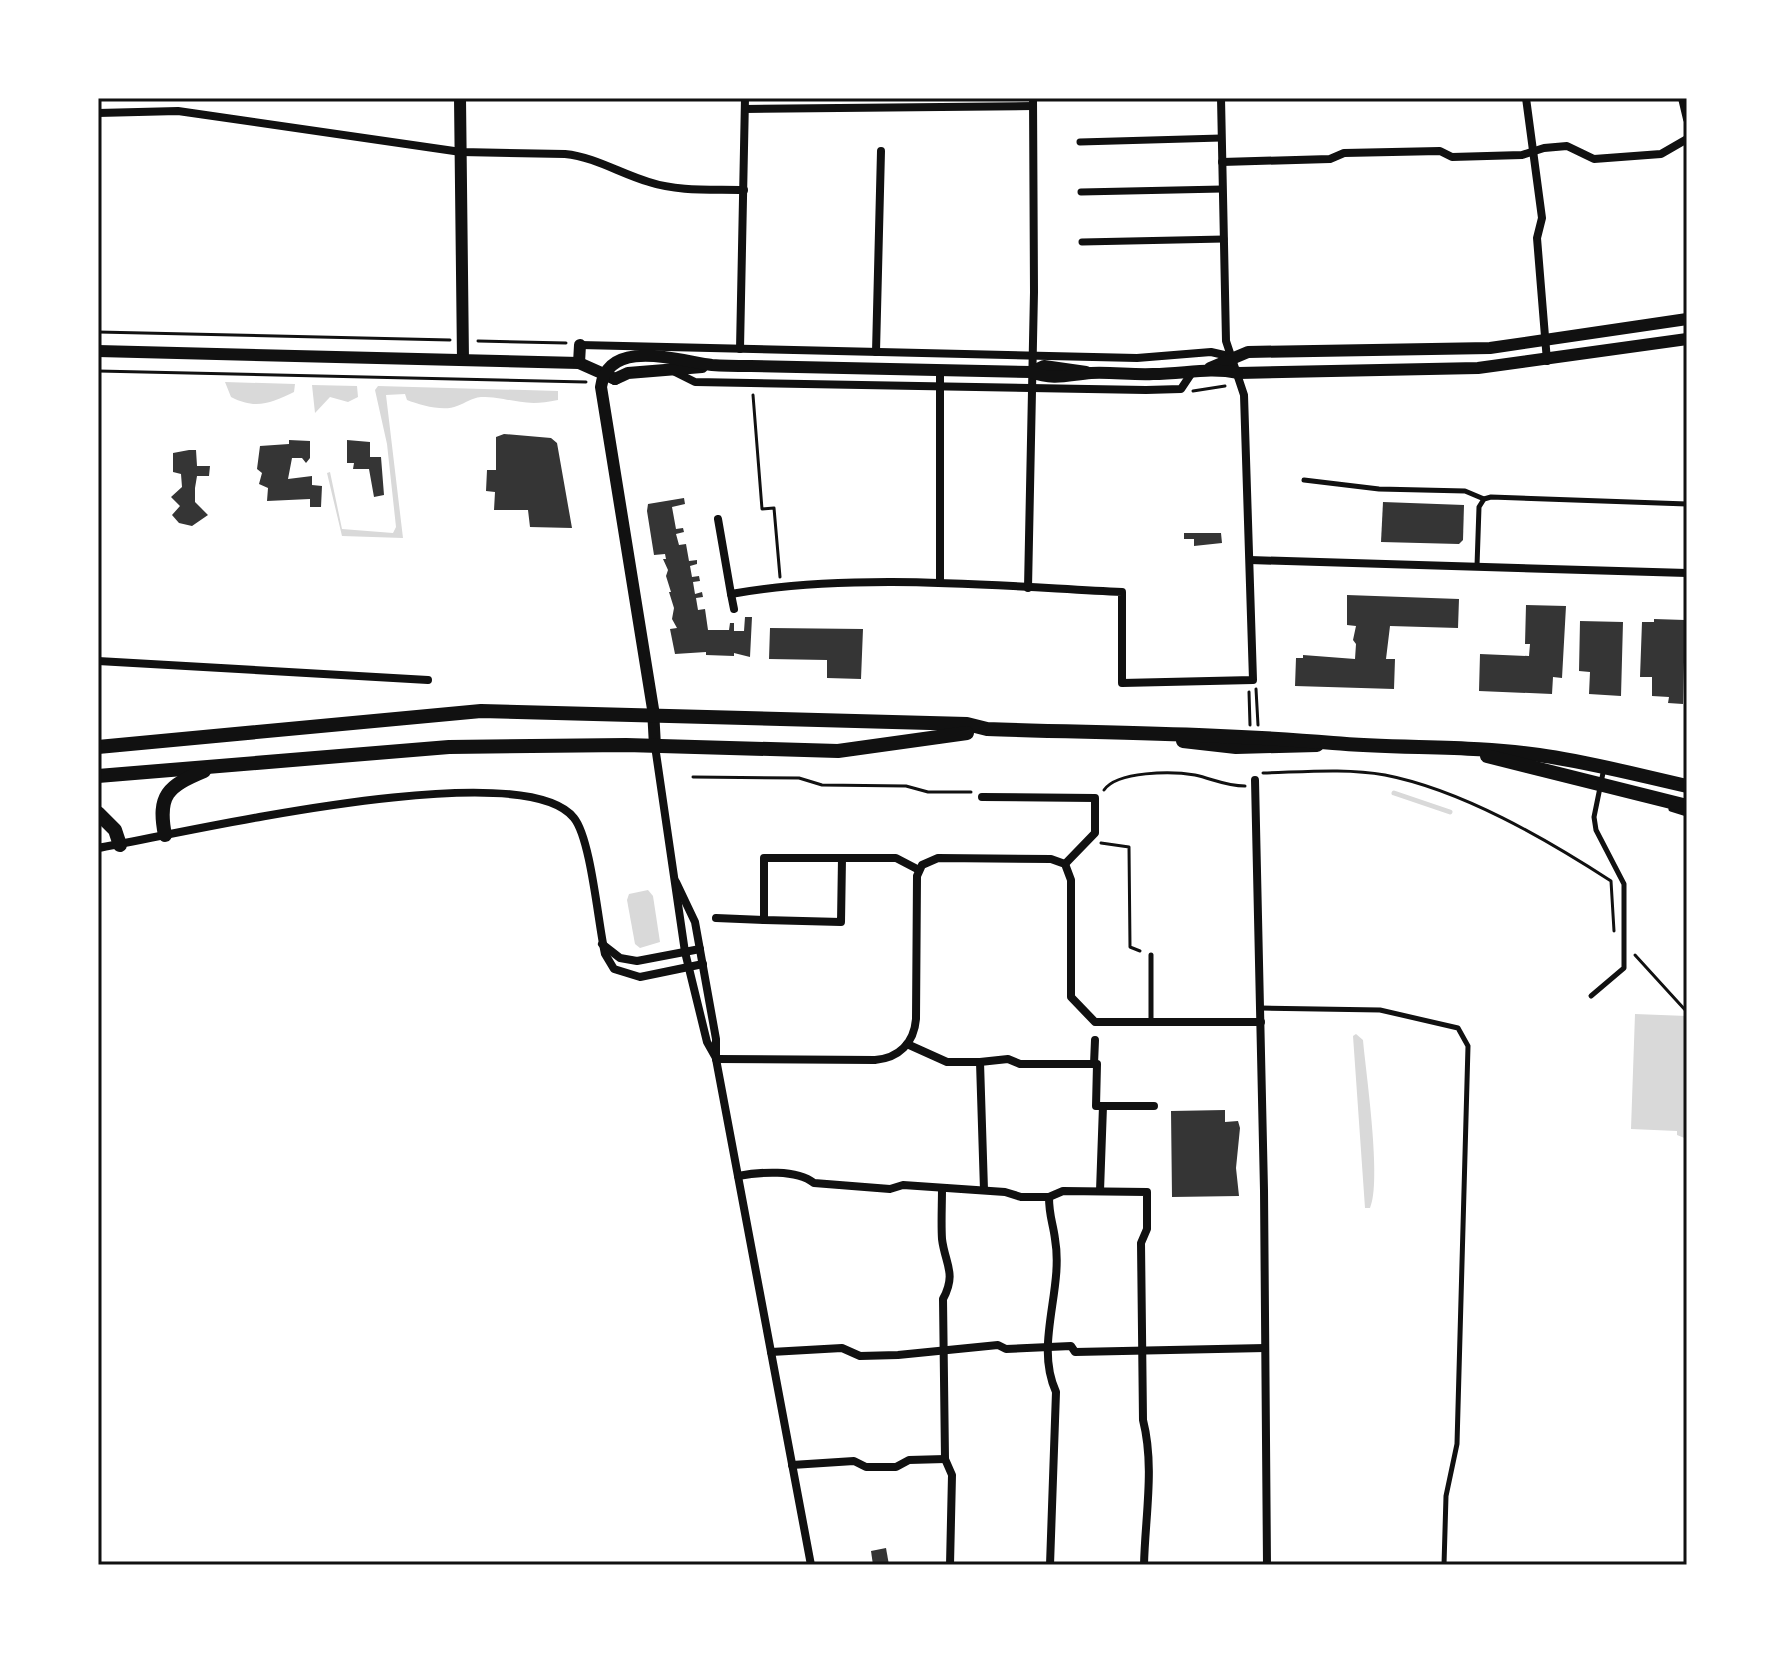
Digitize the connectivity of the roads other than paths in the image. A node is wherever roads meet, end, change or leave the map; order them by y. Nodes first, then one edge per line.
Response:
1 (460, 98) edge
2 (745, 98) edge
3 (1221, 98) edge
4 (1526, 98) edge
5 (1682, 98) edge
6 (1033, 102) edge
7 (745, 109) junction
8 (98, 113) edge
9 (1687, 119) edge
10 (1221, 138) junction
11 (1687, 139) edge
12 (1080, 142) dead end
13 (881, 151) dead end
14 (1531, 151) junction
15 (461, 152) junction
16 (1222, 162) junction
17 (1222, 189) junction
18 (744, 190) junction
19 (1081, 192) dead end
20 (1224, 239) junction
21 (1082, 242) dead end
22 (1687, 319) edge
23 (1687, 339) edge
24 (1545, 342) junction
25 (580, 345) joint
26 (740, 349) junction
27 (98, 351) edge
28 (876, 352) junction
29 (1032, 355) junction
30 (1233, 357) junction
31 (463, 360) junction
32 (1547, 361) junction
33 (579, 363) junction
34 (713, 365) junction
35 (1210, 368) junction
36 (940, 370) junction
37 (1193, 370) junction
38 (673, 371) junction
39 (1031, 372) junction
40 (1239, 373) junction
41 (610, 376) junction
42 (939, 387) junction
43 (1031, 388) junction
44 (1304, 480) dead end
45 (1484, 499) junction
46 (1687, 504) edge
47 (718, 519) dead end
48 (1250, 560) junction
49 (1477, 566) junction
50 (1687, 573) edge
51 (940, 583) junction
52 (1028, 588) junction
53 (731, 594) junction
54 (734, 609) dead end
55 (98, 661) edge
56 (428, 680) dead end
57 (653, 717) junction
58 (987, 729) junction
59 (655, 746) junction
60 (98, 747) edge
61 (1467, 751) junction
62 (218, 764) junction
63 (1605, 767) junction
64 (98, 776) edge
65 (1257, 779) road end
66 (1601, 784) junction
67 (1687, 786) edge
68 (1649, 796) junction
69 (982, 797) road end
70 (1687, 806) edge
71 (98, 813) edge
72 (1687, 814) edge
73 (165, 835) junction
74 (120, 845) junction
75 (98, 848) edge
76 (842, 858) junction
77 (1065, 864) junction
78 (919, 870) junction
79 (676, 882) junction
80 (716, 918) dead end
81 (764, 920) junction
82 (602, 944) junction
83 (700, 949) junction
84 (685, 952) junction
85 (1151, 955) road end
86 (703, 964) junction
87 (689, 967) junction
88 (1591, 996) dead end
89 (1261, 1008) junction
90 (1261, 1022) junction
91 (1151, 1023) junction
92 (1095, 1040) dead end
93 (907, 1044) junction
94 (716, 1059) junction
95 (980, 1062) junction
96 (1096, 1064) junction
97 (1103, 1106) junction
98 (1154, 1106) dead end
99 (738, 1176) junction
100 (942, 1188) junction
101 (984, 1190) junction
102 (1100, 1191) junction
103 (1049, 1197) junction
104 (1049, 1348) junction
105 (1265, 1348) junction
106 (1142, 1350) junction
107 (771, 1352) junction
108 (944, 1352) junction
109 (945, 1459) junction
110 (792, 1465) junction
111 (811, 1565) edge
112 (950, 1565) edge
113 (1050, 1565) edge
114 (1144, 1565) edge
115 (1267, 1565) edge
116 (1444, 1565) edge

1 - 15 street
2 - 7 street
3 - 10 street
4 - 14 street
5 - 9 street
6 - 7 street
6 - 29 street
7 - 18 street
8 - 15 street
10 - 12 street
10 - 16 street
11 - 14 street
13 - 28 street
14 - 16 street
14 - 24 street
15 - 18 street
15 - 31 street
16 - 17 street
17 - 19 street
17 - 20 street
18 - 26 street
20 - 21 street
20 - 30 street
22 - 24 street
23 - 32 street
24 - 30 street
24 - 32 street
25 - 26 street
25 - 33 street
26 - 28 street
27 - 31 street
28 - 29 street
29 - 30 street
29 - 39 street
30 - 35 street
30 - 40 street
31 - 33 street
32 - 40 street
33 - 41 street
34 - 36 street
34 - 38 street
34 - 41 street
35 - 37 street
35 - 40 street
36 - 39 street
36 - 42 street
37 - 39 street
37 - 43 street
38 - 41 street
38 - 42 street
39 - 43 street
40 - 48 street
41 - 57 street
42 - 43 street
42 - 51 street
43 - 52 street
44 - 45 lane
45 - 46 lane
45 - 49 lane
47 - 53 street
48 - 49 street
48 - 52 street
49 - 50 street
51 - 52 street
51 - 53 street
53 - 54 street
55 - 56 street
57 - 58 main road
57 - 59 street
57 - 60 main road
58 - 59 main road
58 - 61 main road
59 - 62 main road
59 - 79 street
61 - 63 main road
61 - 66 main road
62 - 64 main road
62 - 73 main road
63 - 66 lane
63 - 67 main road
65 - 89 street
66 - 68 main road
66 - 88 lane
68 - 70 main road
68 - 72 lane
69 - 77 street
71 - 74 main road
73 - 74 street
73 - 82 street
74 - 75 street
76 - 78 street
76 - 81 street
76 - 81 street
77 - 78 street
77 - 91 street
78 - 93 street
79 - 83 street
79 - 84 street
80 - 81 street
82 - 84 street
82 - 87 street
83 - 84 street
83 - 86 street
84 - 87 street
85 - 91 lane
86 - 87 street
86 - 94 street
87 - 94 street
89 - 90 street
89 - 116 lane
90 - 91 street
90 - 105 street
92 - 96 street
93 - 94 street
93 - 95 street
94 - 99 street
95 - 96 street
95 - 101 street
96 - 97 street
97 - 98 street
97 - 102 street
99 - 100 street
99 - 107 street
100 - 101 street
100 - 108 street
101 - 103 street
102 - 103 street
102 - 106 street
103 - 104 street
104 - 106 street
104 - 108 street
104 - 113 street
105 - 106 street
105 - 115 street
106 - 114 street
107 - 108 street
107 - 110 street
108 - 109 street
109 - 110 street
109 - 112 street
110 - 111 street

